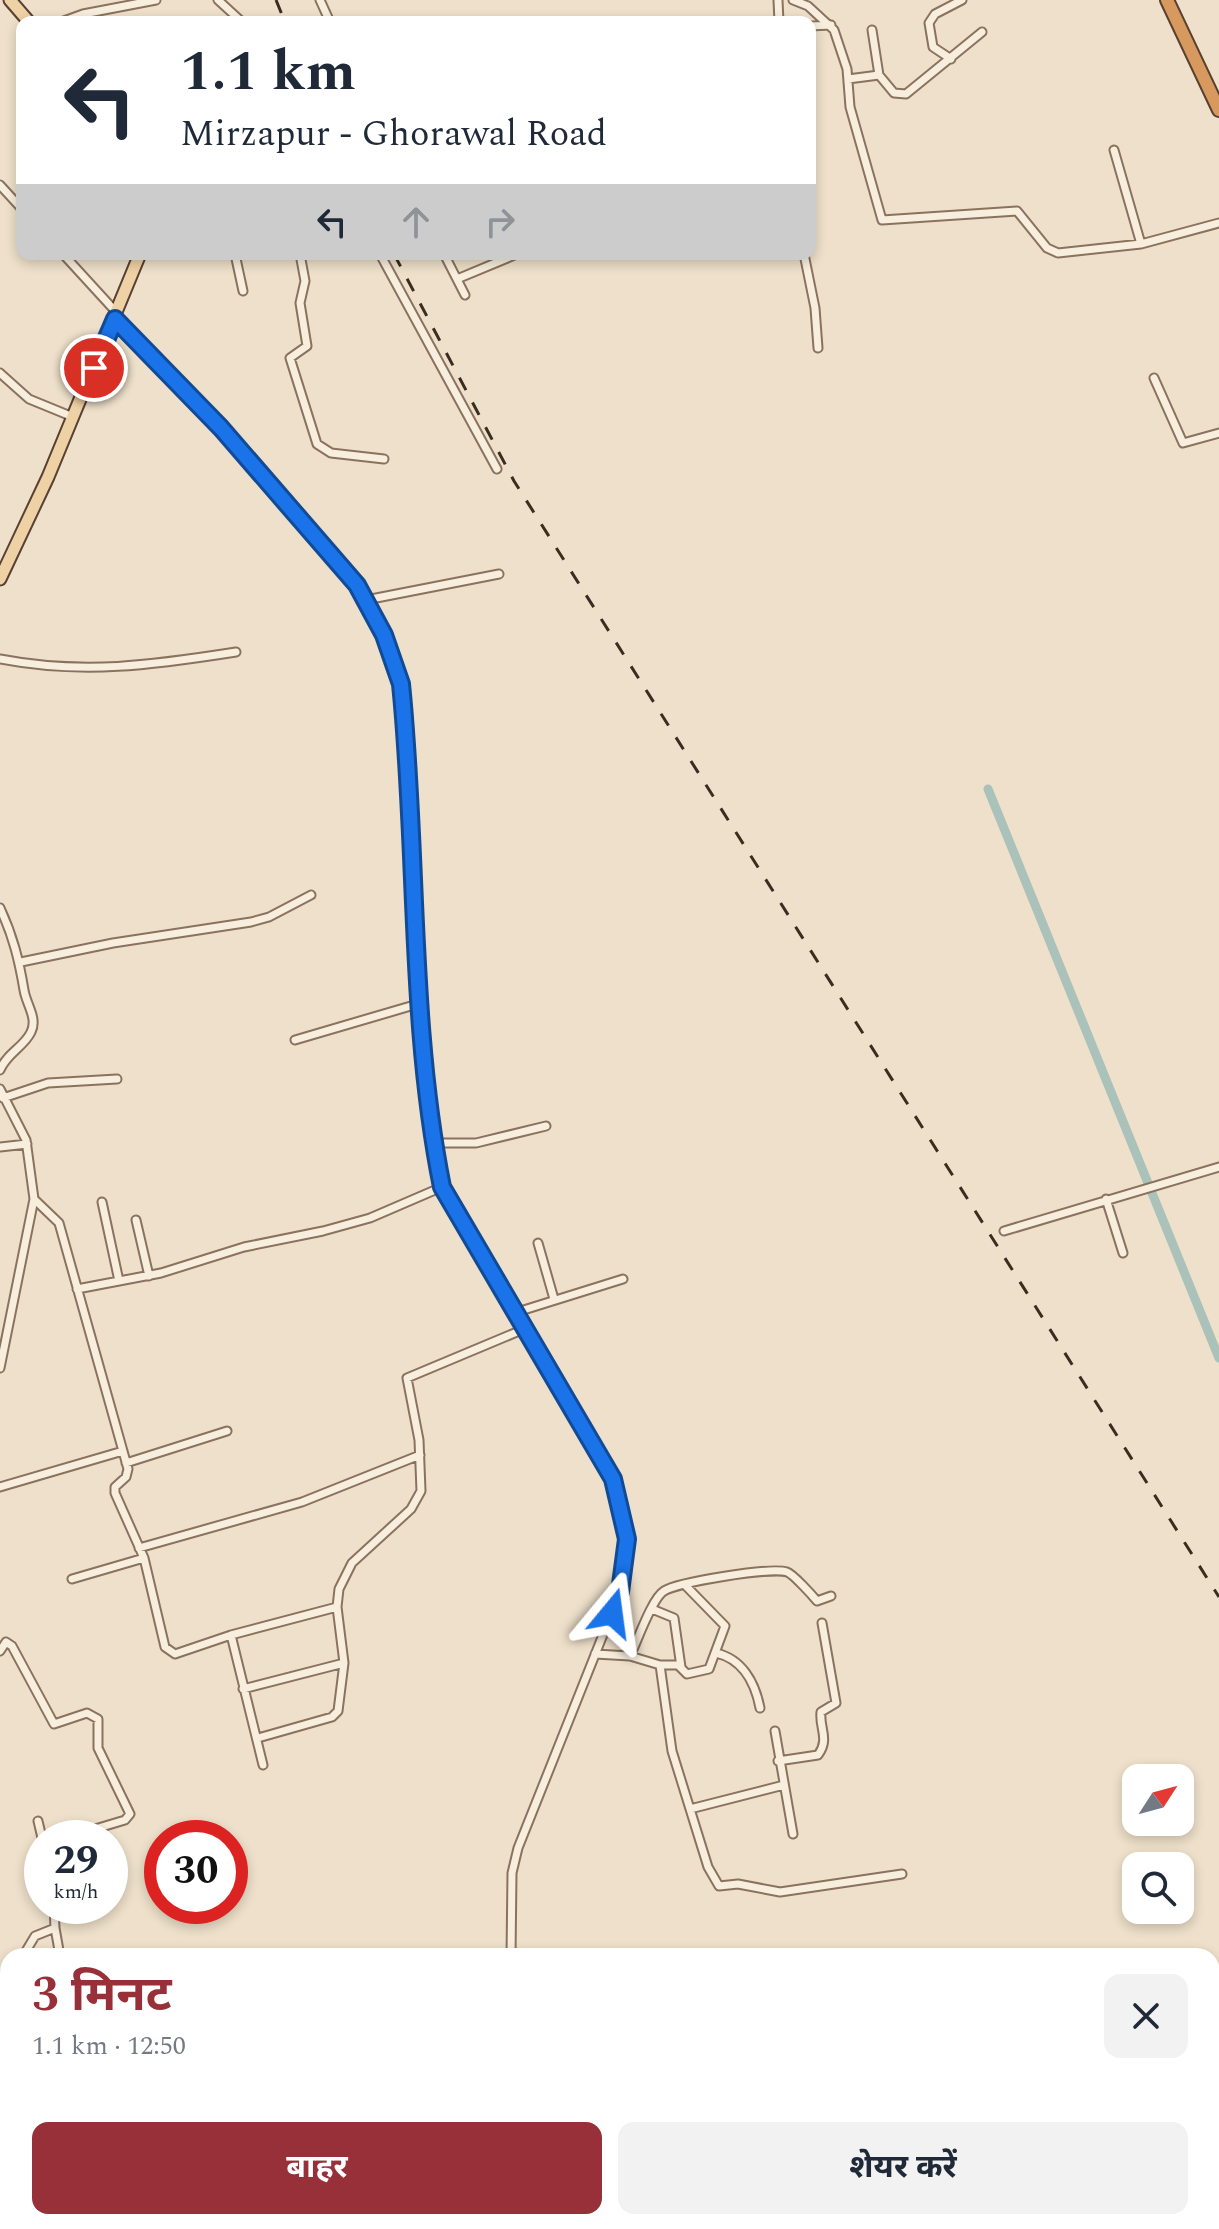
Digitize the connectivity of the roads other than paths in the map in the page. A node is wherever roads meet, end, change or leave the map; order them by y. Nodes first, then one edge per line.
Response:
1 (11, 0) edge
2 (156, 0) edge
3 (218, 0) edge
4 (793, 0) edge
5 (962, 0) edge
6 (1167, 0) edge
7 (24, 16) edge
8 (78, 16) edge
9 (235, 16) edge
10 (831, 25) junction
11 (816, 26) edge
12 (872, 30) dead end
13 (982, 32) dead end
14 (951, 59) junction
15 (879, 75) junction
16 (848, 79) junction
17 (1219, 110) edge
18 (1114, 150) dead end
19 (0, 185) edge
20 (16, 202) edge
21 (1219, 223) edge
22 (1141, 244) junction
23 (68, 260) edge
24 (138, 260) edge
25 (236, 260) edge
26 (301, 260) edge
27 (383, 260) edge
28 (447, 260) edge
29 (503, 260) edge
30 (805, 260) edge
31 (457, 279) junction
32 (243, 291) dead end
33 (465, 295) dead end
34 (116, 316) junction
35 (818, 348) dead end
36 (0, 373) edge
37 (1154, 378) dead end
38 (73, 417) junction
39 (1219, 433) edge
40 (384, 459) dead end
41 (497, 469) dead end
42 (499, 574) dead end
43 (0, 579) edge
44 (371, 599) junction
45 (236, 652) dead end
46 (0, 659) edge
47 (311, 895) dead end
48 (0, 908) edge
49 (21, 962) junction
50 (421, 1003) junction
51 (295, 1040) dead end
52 (0, 1070) edge
53 (117, 1079) dead end
54 (0, 1089) edge
55 (3, 1098) junction
56 (546, 1126) dead end
57 (437, 1143) junction
58 (27, 1144) junction
59 (0, 1147) edge
60 (1219, 1167) edge
61 (442, 1187) junction
62 (34, 1199) junction
63 (1106, 1199) junction
64 (102, 1202) dead end
65 (136, 1220) dead end
66 (1004, 1231) dead end
67 (538, 1243) dead end
68 (1123, 1253) dead end
69 (149, 1276) junction
70 (623, 1279) dead end
71 (119, 1281) junction
72 (77, 1289) junction
73 (554, 1299) junction
74 (517, 1311) junction
75 (9, 1317) junction
76 (0, 1319) edge
77 (524, 1329) junction
78 (0, 1368) edge
79 (227, 1431) dead end
80 (123, 1451) junction
81 (420, 1455) junction
82 (126, 1463) junction
83 (0, 1487) edge
84 (139, 1548) junction
85 (144, 1558) junction
86 (72, 1579) dead end
87 (685, 1585) junction
88 (831, 1596) dead end
89 (337, 1607) junction
90 (652, 1609) junction
91 (822, 1623) dead end
92 (231, 1635) junction
93 (0, 1651) edge
94 (716, 1653) junction
95 (595, 1654) junction
96 (630, 1656) junction
97 (344, 1663) junction
98 (660, 1665) junction
99 (681, 1667) junction
100 (243, 1689) junction
101 (760, 1708) dead end
102 (775, 1731) dead end
103 (258, 1738) junction
104 (778, 1761) junction
105 (263, 1765) dead end
106 (784, 1785) junction
107 (690, 1809) junction
108 (125, 1820) edge
109 (793, 1834) dead end
110 (902, 1874) dead end
111 (55, 1924) edge
112 (55, 1928) junction
113 (28, 1948) edge
114 (59, 1948) edge
115 (511, 1948) edge

1 - 7 main road
2 - 8 street
3 - 9 street
4 - 10 street
5 - 14 street
6 - 17 highway
10 - 11 street
10 - 16 street
12 - 15 street
13 - 14 street
14 - 15 street
15 - 16 street
16 - 22 street
18 - 22 street
19 - 20 street
21 - 22 street
23 - 34 street
24 - 34 main road
25 - 32 street
26 - 40 street
27 - 41 street
28 - 31 street
29 - 31 street
30 - 35 street
31 - 33 street
34 - 38 main road
34 - 44 street
36 - 38 street
37 - 39 street
38 - 43 main road
42 - 44 street
44 - 50 street
45 - 46 street
47 - 49 street
48 - 49 street
49 - 52 street
50 - 51 street
50 - 57 street
53 - 55 street
54 - 55 street
55 - 58 street
56 - 57 street
57 - 61 street
58 - 59 street
58 - 62 street
60 - 63 street
61 - 69 street
61 - 74 street
62 - 72 street
62 - 75 street
63 - 66 street
63 - 68 street
64 - 71 street
65 - 69 street
67 - 73 street
69 - 71 street
70 - 73 street
71 - 72 street
72 - 80 street
73 - 74 street
74 - 77 street
75 - 76 street
75 - 78 street
77 - 81 street
77 - 95 street
79 - 82 street
80 - 82 street
80 - 83 street
81 - 84 street
81 - 89 street
82 - 84 street
84 - 85 street
85 - 86 street
85 - 92 street
87 - 88 street
87 - 90 street
87 - 94 street
89 - 92 street
89 - 97 street
90 - 96 street
90 - 99 street
91 - 104 street
92 - 100 street
93 - 108 street
94 - 99 street
94 - 101 street
95 - 96 street
95 - 115 street
96 - 98 street
97 - 100 street
97 - 103 street
98 - 99 street
98 - 107 street
100 - 103 street
102 - 104 street
103 - 105 street
104 - 106 street
106 - 107 street
106 - 109 street
107 - 110 street
111 - 112 street
112 - 113 street
112 - 114 street

